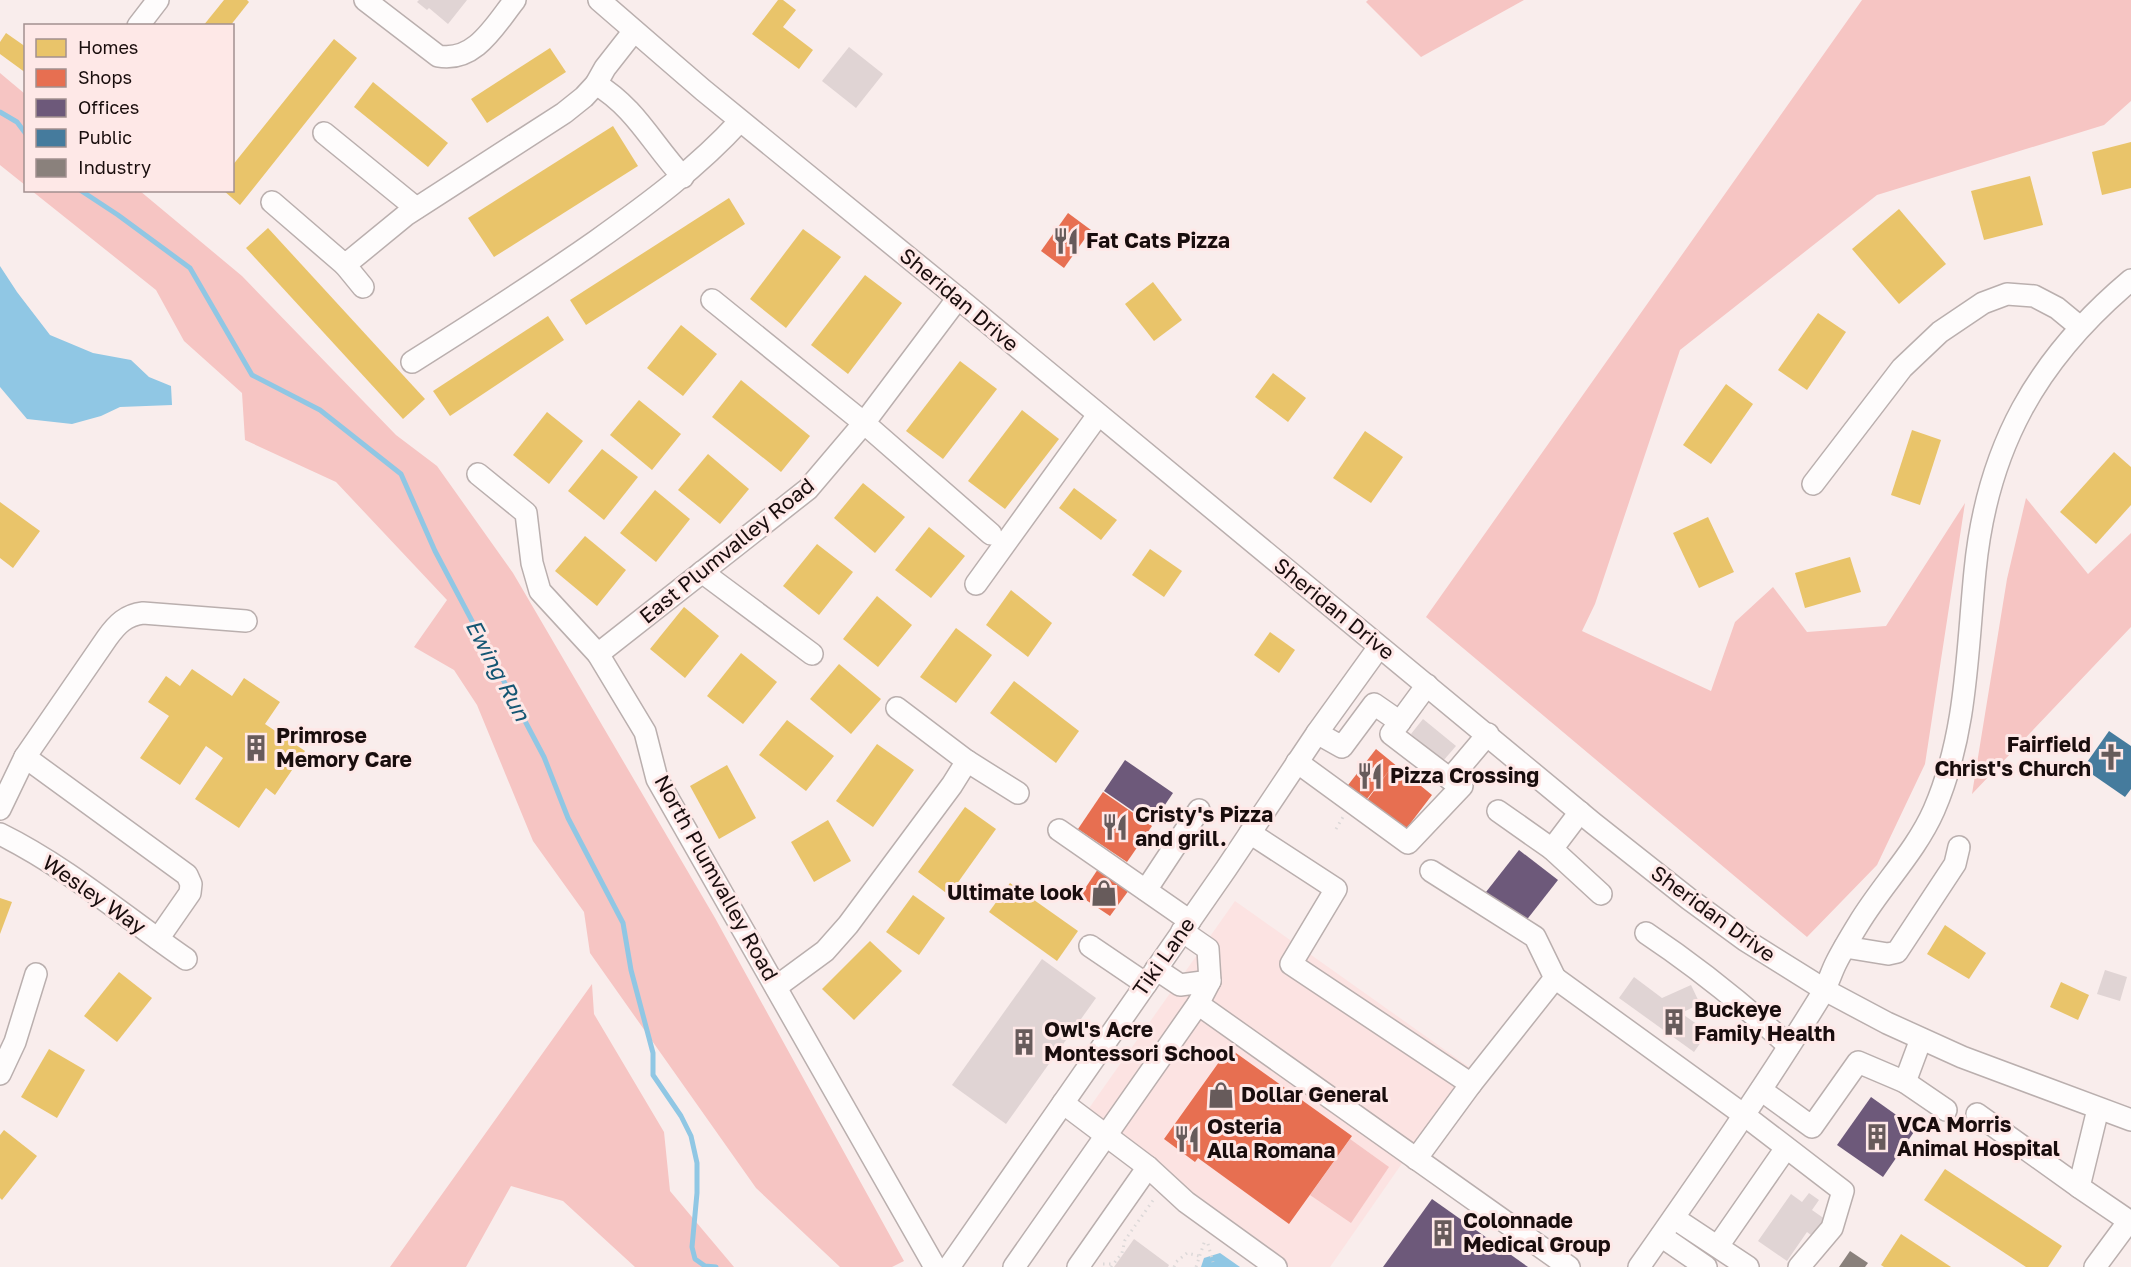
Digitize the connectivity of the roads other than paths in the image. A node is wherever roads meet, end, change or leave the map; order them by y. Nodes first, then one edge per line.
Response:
1 (158, 0) edge
2 (365, 0) edge
3 (515, 0) edge
4 (599, 0) edge
5 (140, 24) edge
6 (634, 31) junction
7 (596, 84) junction
8 (740, 121) junction
9 (324, 133) dead end
10 (683, 177) junction
11 (272, 202) dead end
12 (416, 208) junction
13 (345, 265) junction
14 (2131, 280) edge
15 (363, 287) dead end
16 (958, 298) junction
17 (712, 300) dead end
18 (2080, 327) junction
19 (412, 362) dead end
20 (1098, 415) junction
21 (864, 423) junction
22 (478, 474) dead end
23 (1813, 484) dead end
24 (991, 534) dead end
25 (702, 572) junction
26 (976, 584) dead end
27 (246, 621) dead end
28 (1379, 647) junction
29 (598, 654) junction
30 (812, 654) dead end
31 (1427, 686) junction
32 (897, 708) dead end
33 (1400, 722) junction
34 (1317, 733) junction
35 (1488, 734) junction
36 (25, 757) junction
37 (968, 761) junction
38 (1297, 762) junction
39 (1450, 779) junction
40 (1018, 793) dead end
41 (0, 809) edge
42 (1199, 810) dead end
43 (1498, 811) dead end
44 (1580, 812) junction
45 (1059, 830) dead end
46 (1250, 833) junction
47 (0, 834) edge
48 (1959, 847) dead end
49 (1552, 849) junction
50 (1431, 870) dead end
51 (1146, 890) junction
52 (1600, 894) dead end
53 (1186, 926) junction
54 (1646, 933) dead end
55 (158, 939) junction
56 (1090, 946) dead end
57 (1845, 946) junction
58 (186, 959) dead end
59 (36, 974) dead end
60 (1151, 976) junction
61 (1555, 978) junction
62 (1210, 981) junction
63 (776, 987) junction
64 (1825, 990) junction
65 (1198, 1004) junction
66 (1921, 1039) junction
67 (1790, 1046) junction
68 (0, 1074) edge
69 (1905, 1082) junction
70 (1470, 1084) junction
71 (1761, 1090) junction
72 (1063, 1102) junction
73 (2098, 1109) junction
74 (1946, 1110) dead end
75 (1977, 1114) dead end
76 (1744, 1115) junction
77 (2131, 1120) edge
78 (1105, 1135) junction
79 (1786, 1148) junction
80 (1416, 1159) junction
81 (1148, 1167) junction
82 (2079, 1187) junction
83 (1674, 1218) junction
84 (2130, 1221) edge
85 (1661, 1236) junction
86 (1718, 1246) junction
87 (935, 1267) edge
88 (949, 1267) edge
89 (1014, 1267) edge
90 (1078, 1267) edge
91 (1276, 1267) edge
92 (1569, 1267) edge
93 (1639, 1267) edge
94 (1706, 1267) edge
95 (1748, 1267) edge
96 (1799, 1267) edge
97 (2095, 1267) edge

1 - 5 street
2 - 3 street
4 - 6 street, Sheridan Drive
6 - 7 street
6 - 8 street, Sheridan Drive
7 - 10 street
7 - 12 street
8 - 10 street
8 - 16 street, Sheridan Drive
9 - 12 street
10 - 19 street
11 - 13 street
12 - 13 street
13 - 15 street
14 - 18 street
16 - 20 street, Sheridan Drive
16 - 21 street, East Plumvalley Road
17 - 21 street
18 - 23 street
18 - 57 street
20 - 26 street
20 - 28 street, Sheridan Drive
21 - 24 street
21 - 25 street, East Plumvalley Road
22 - 29 street, North Plumvalley Road
25 - 29 street, East Plumvalley Road
25 - 30 street
27 - 36 street
28 - 31 street, Sheridan Drive
28 - 34 street, Tiki Lane
29 - 63 street, North Plumvalley Road
31 - 33 street
31 - 35 street, Sheridan Drive
32 - 37 street
33 - 34 street
33 - 39 street
34 - 38 street, Tiki Lane
35 - 39 street
35 - 44 street, Sheridan Drive
36 - 41 street
36 - 55 street
37 - 40 street
37 - 63 street
38 - 39 street
38 - 46 street, Tiki Lane
42 - 51 street
43 - 49 street
44 - 49 street
44 - 64 street, Sheridan Drive
45 - 51 street
46 - 53 street, Tiki Lane
46 - 70 street
47 - 55 street, Wesley Way
48 - 57 street
49 - 52 street
50 - 61 street
51 - 53 street
53 - 60 street, Tiki Lane
53 - 62 street
54 - 67 street
55 - 58 street, Wesley Way
56 - 60 street
57 - 64 street
59 - 68 street
60 - 62 street
60 - 72 street, Tiki Lane
61 - 70 street
61 - 76 street
62 - 65 street
63 - 87 street, North Plumvalley Road
64 - 66 street, Sheridan Drive
64 - 67 street
65 - 78 street
65 - 80 street
66 - 69 street
66 - 73 street, Sheridan Drive
67 - 71 street
69 - 71 street
69 - 74 street
70 - 80 street
71 - 76 street
72 - 78 street
72 - 88 street, Tiki Lane
73 - 77 street, Sheridan Drive
73 - 82 street
75 - 82 street
76 - 79 street
76 - 83 street
78 - 81 street
78 - 89 street
79 - 86 street
79 - 96 street
80 - 92 street
81 - 90 street
81 - 91 street
82 - 84 street
83 - 85 street
83 - 86 street
84 - 97 street
85 - 93 street
85 - 94 street
86 - 95 street

